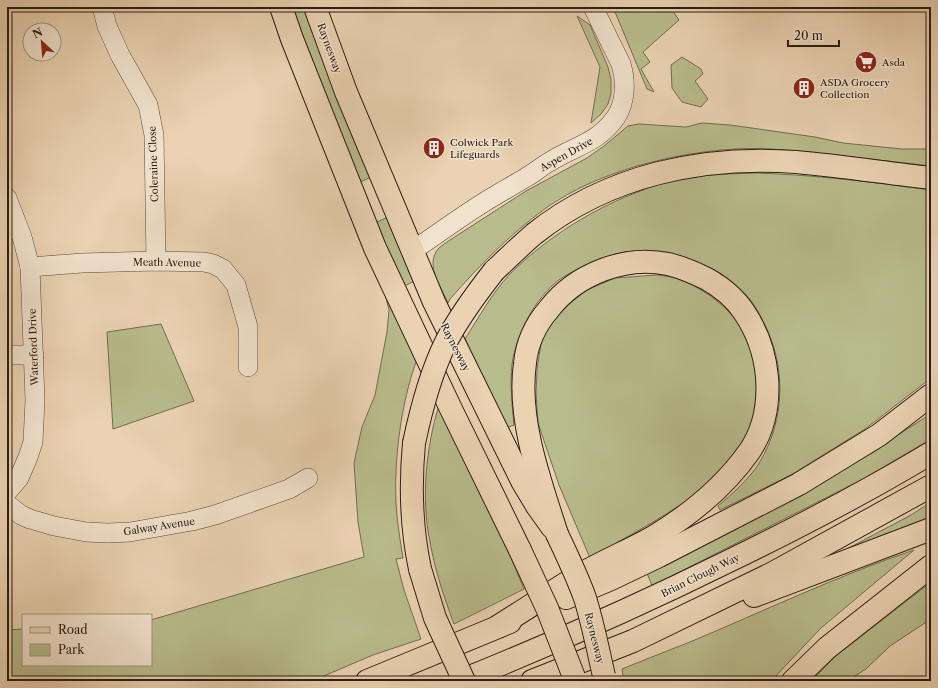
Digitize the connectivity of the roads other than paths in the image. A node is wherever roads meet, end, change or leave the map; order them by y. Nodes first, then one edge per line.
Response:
1 (102, 7) edge
2 (281, 7) edge
3 (315, 7) edge
4 (592, 7) edge
5 (931, 178) edge
6 (7, 198) edge
7 (412, 251) junction
8 (156, 261) junction
9 (30, 267) junction
10 (7, 355) edge
11 (34, 355) junction
12 (248, 367) dead end
13 (931, 395) edge
14 (931, 453) edge
15 (308, 478) dead end
16 (931, 486) edge
17 (7, 492) edge
18 (7, 504) edge
19 (931, 530) edge
20 (557, 534) junction
21 (931, 566) edge
22 (497, 628) junction
23 (633, 641) junction
24 (367, 681) edge
25 (460, 681) edge
26 (464, 681) edge
27 (532, 681) edge
28 (575, 681) edge
29 (605, 681) edge
30 (793, 681) edge

1 - 8 street, Coleraine Close
2 - 28 main road, bridge
3 - 7 main road, Raynesway
4 - 7 street, Aspen Drive
5 - 26 main road, bridge
6 - 9 street, Waterford Drive
7 - 20 main road, Raynesway
8 - 9 street, Meath Avenue
8 - 12 street, Meath Avenue
9 - 11 street, Waterford Drive
10 - 11 street
11 - 17 street, Waterford Drive
13 - 22 main road
14 - 25 main road, Brian Clough Way
15 - 18 street, Galway Avenue
16 - 23 main road
19 - 23 main road
20 - 22 main road
20 - 29 main road, Raynesway, bridge
21 - 30 main road
22 - 24 main road
23 - 27 main road

